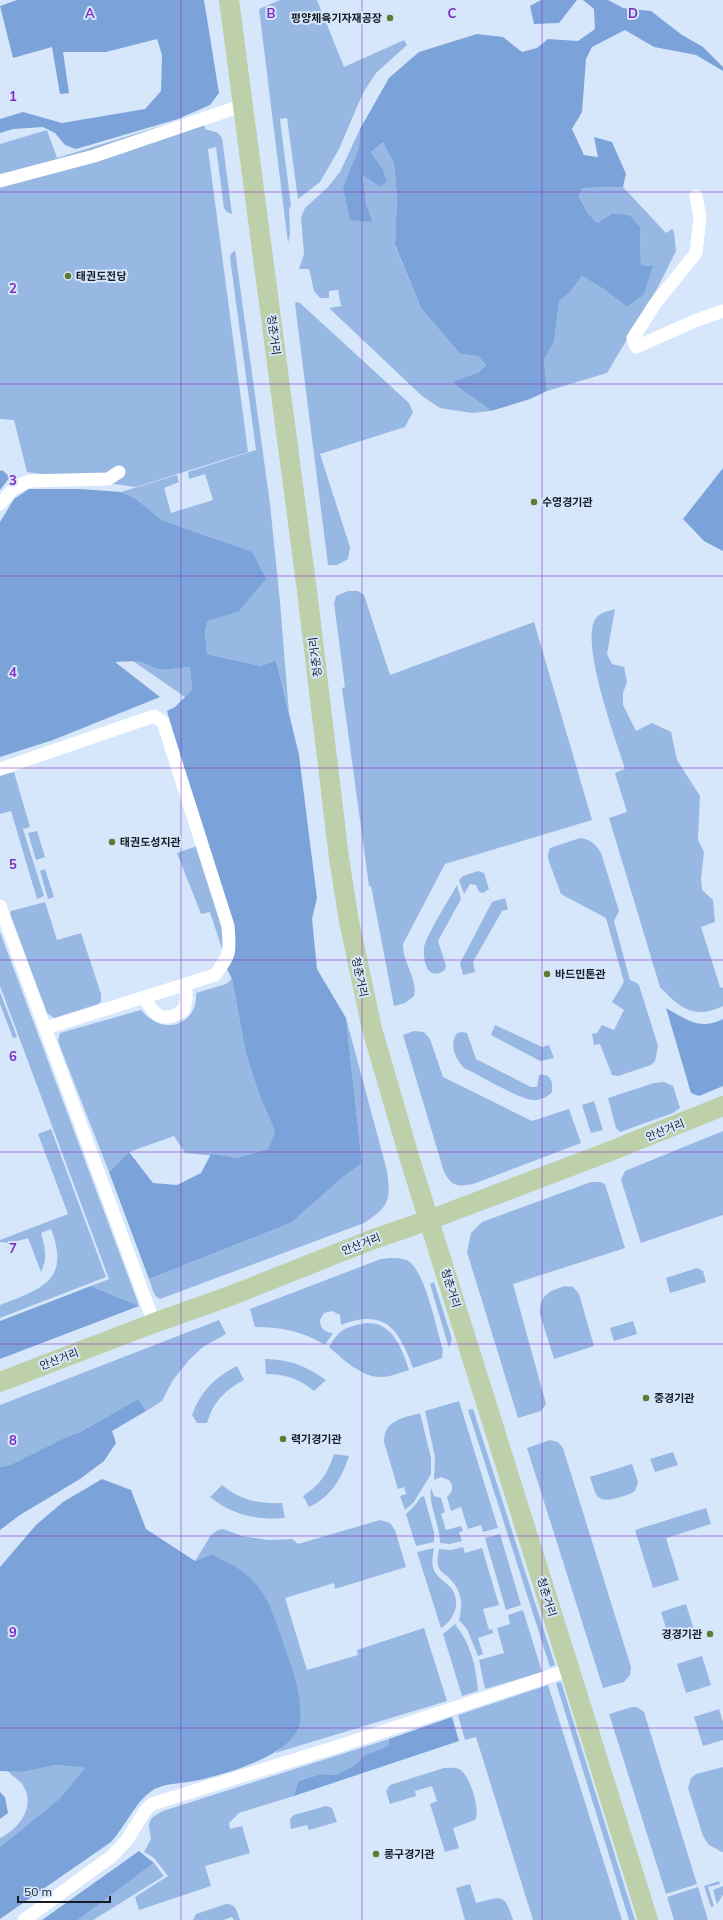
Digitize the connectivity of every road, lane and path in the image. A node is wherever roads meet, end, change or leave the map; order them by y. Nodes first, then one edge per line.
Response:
1 (229, 0) edge
2 (244, 105) junction
3 (0, 181) edge
4 (696, 196) dead end
5 (723, 311) edge
6 (119, 472) dead end
7 (0, 504) edge
8 (0, 769) edge
9 (0, 906) edge
10 (186, 984) junction
11 (144, 997) junction
12 (46, 1028) junction
13 (723, 1106) edge
14 (429, 1220) junction
15 (154, 1323) junction
16 (0, 1382) edge
17 (569, 1670) junction
18 (24, 1920) edge
19 (648, 1920) edge

1 - 2 main road, 청춘거리
2 - 3 street
2 - 14 main road, 청춘거리
4 - 5 street
6 - 7 street
8 - 10 street
9 - 12 street
10 - 11 street
10 - 11 street
11 - 12 street
12 - 15 street
13 - 14 main road, 안산거리
14 - 15 main road, 안산거리
14 - 17 main road, 청춘거리
15 - 16 main road, 안산거리
17 - 18 street
17 - 19 main road, 청춘거리

